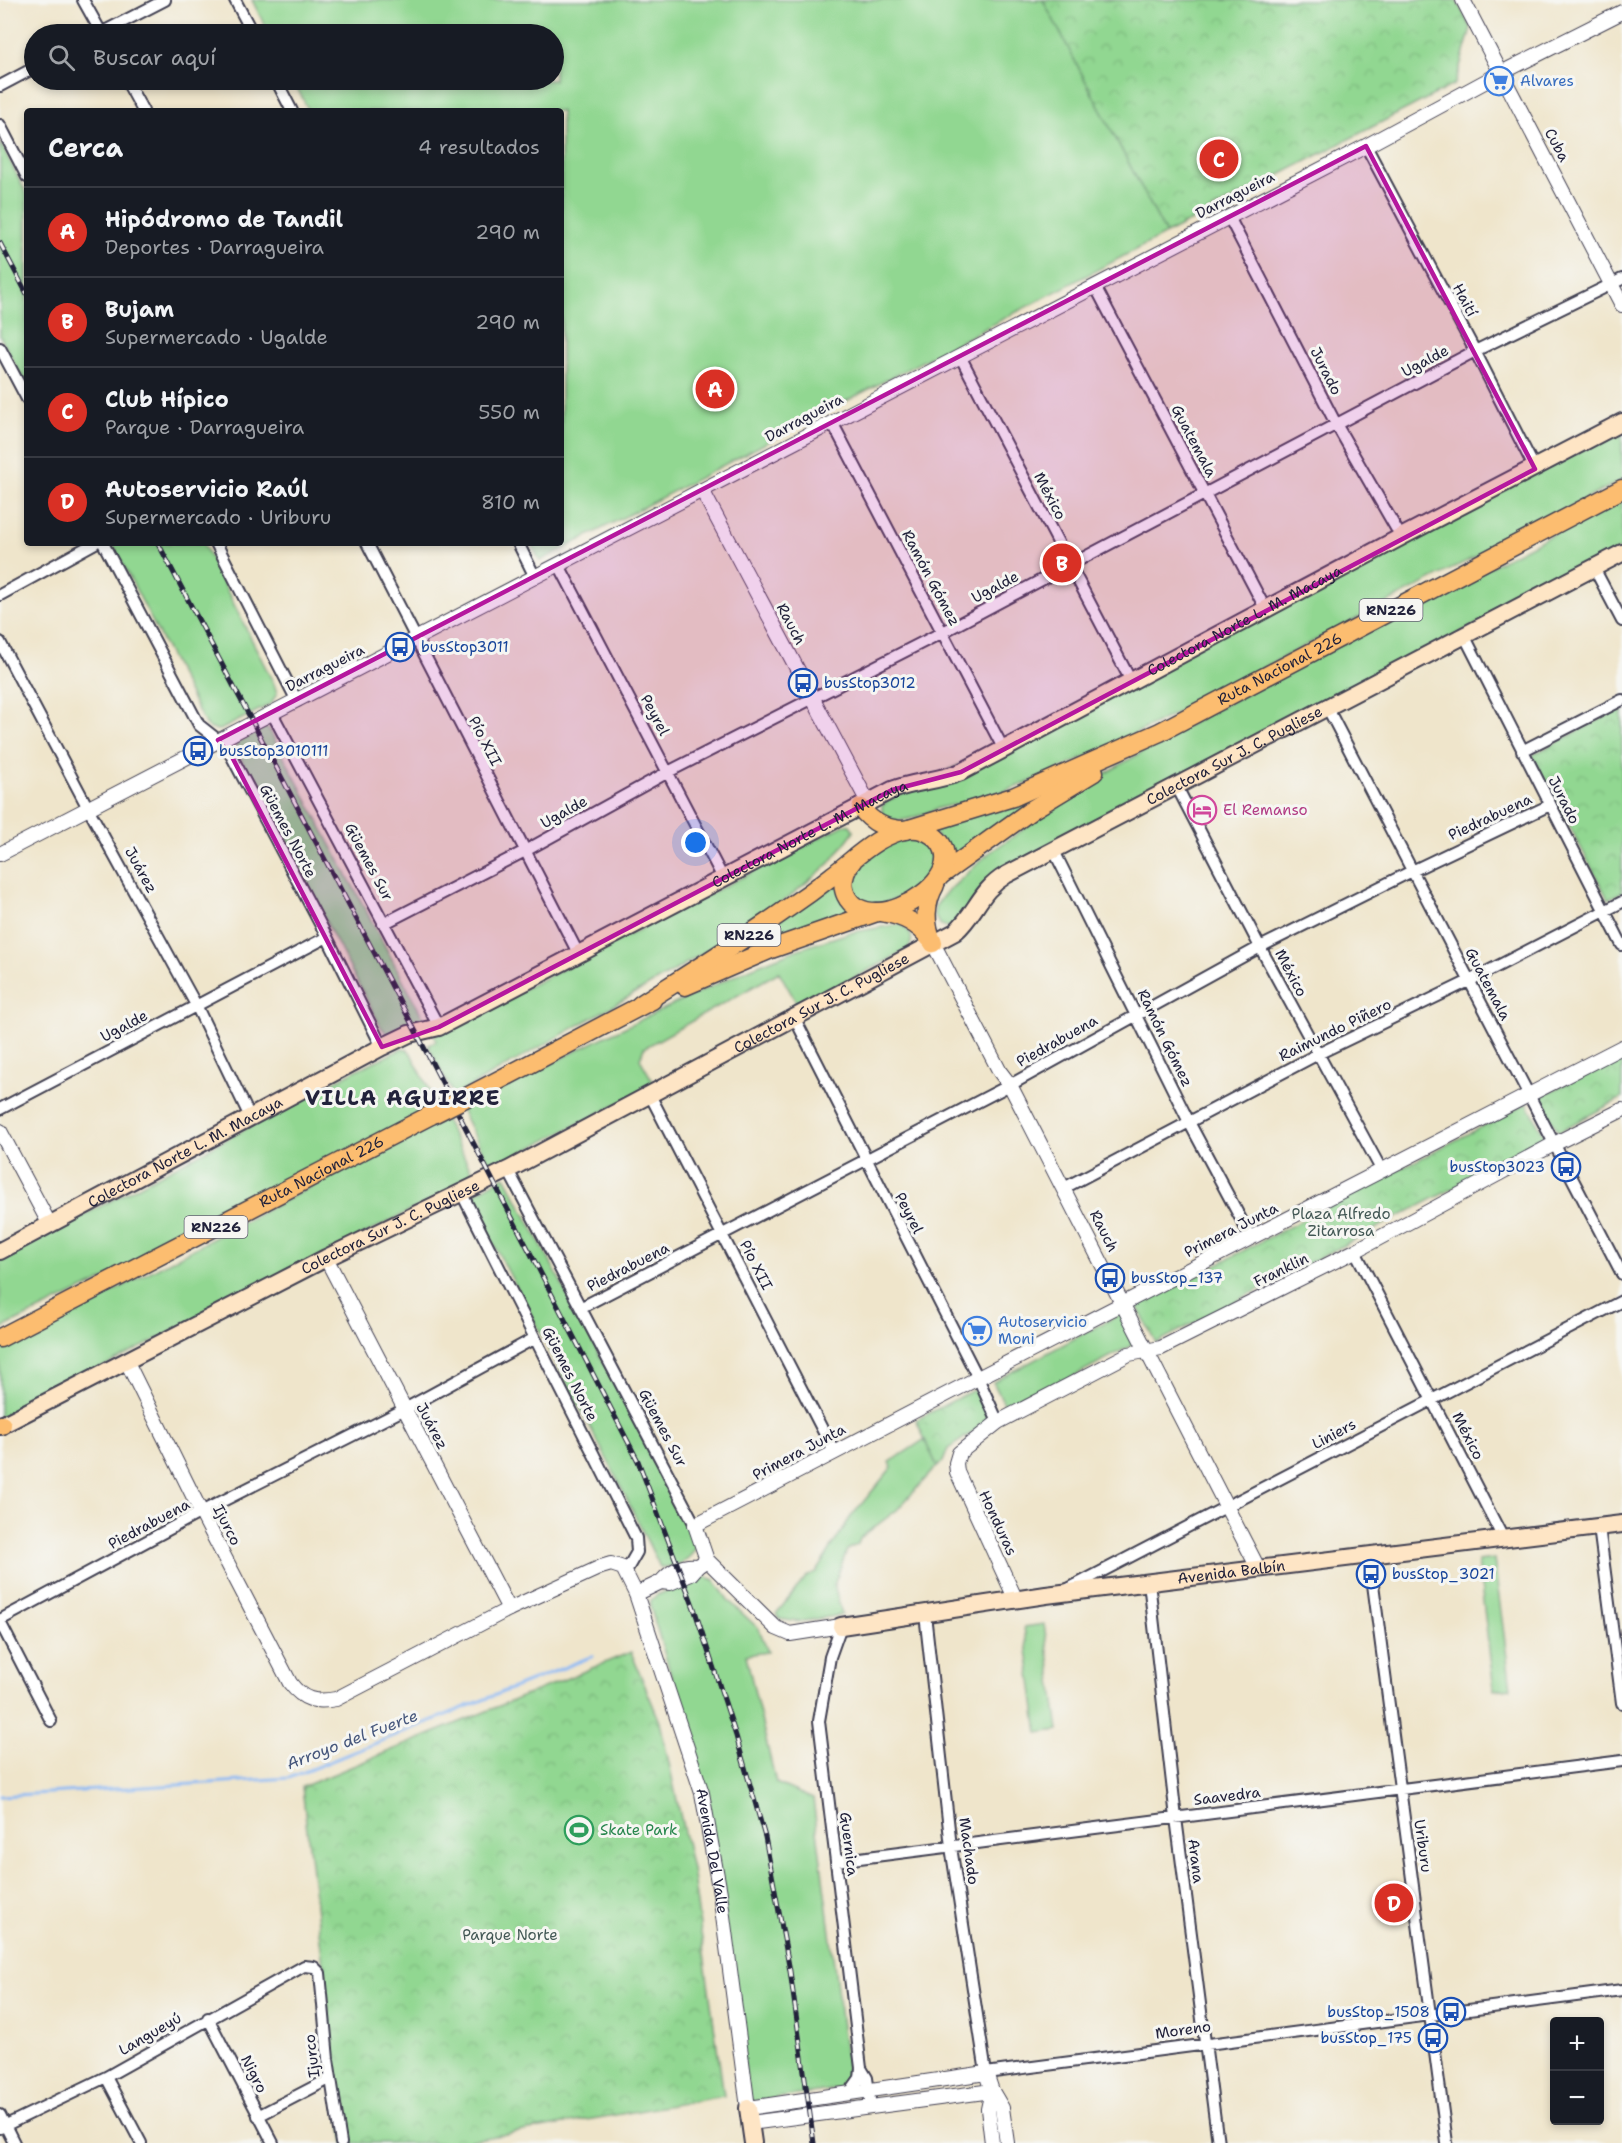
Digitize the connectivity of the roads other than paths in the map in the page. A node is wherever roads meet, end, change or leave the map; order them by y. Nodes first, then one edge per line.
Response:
1 (84, 0) edge
2 (165, 0) edge
3 (235, 0) edge
4 (1463, 0) edge
5 (1622, 12) edge
6 (95, 24) edge
7 (119, 24) edge
8 (247, 24) edge
9 (24, 73) edge
10 (1501, 73) junction
11 (0, 86) edge
12 (131, 90) edge
13 (281, 90) edge
14 (141, 108) edge
15 (290, 108) edge
16 (0, 125) edge
17 (1366, 146) junction
18 (24, 171) edge
19 (1229, 216) junction
20 (1617, 282) edge
21 (1095, 286) junction
22 (1622, 304) edge
23 (0, 348) edge
24 (1475, 351) junction
25 (960, 356) junction
26 (24, 393) edge
27 (832, 422) junction
28 (1622, 422) edge
29 (1336, 424) junction
30 (1535, 469) junction
31 (1622, 489) edge
32 (702, 490) junction
33 (1205, 493) junction
34 (1401, 537) junction
35 (90, 546) edge
36 (105, 546) edge
37 (218, 546) edge
38 (369, 546) edge
39 (520, 546) edge
40 (1622, 553) edge
41 (1069, 564) junction
42 (559, 565) junction
43 (1594, 568) junction
44 (535, 577) junction
45 (0, 595) edge
46 (1266, 610) junction
47 (1622, 621) edge
48 (943, 632) junction
49 (1464, 635) junction
50 (416, 639) junction
51 (0, 642) edge
52 (1131, 681) junction
53 (811, 698) junction
54 (1622, 700) edge
55 (297, 701) junction
56 (1327, 707) junction
57 (272, 713) junction
58 (1160, 732) junction
59 (218, 740) junction
60 (1003, 748) junction
61 (1522, 752) junction
62 (668, 772) junction
63 (1177, 787) junction
64 (1550, 805) junction
65 (865, 806) junction
66 (88, 808) junction
67 (907, 830) junction
68 (1054, 851) junction
69 (525, 852) junction
70 (0, 854) edge
71 (854, 859) junction
72 (1412, 871) junction
73 (939, 878) junction
74 (724, 880) junction
75 (1622, 902) edge
76 (1605, 911) junction
77 (878, 912) junction
78 (383, 924) junction
79 (327, 937) junction
80 (933, 944) junction
81 (1622, 945) edge
82 (1260, 947) junction
83 (578, 953) junction
84 (1469, 981) junction
85 (196, 1005) junction
86 (640, 1005) junction
87 (1136, 1014) junction
88 (794, 1017) junction
89 (439, 1027) junction
90 (382, 1047) junction
91 (1622, 1047) edge
92 (1318, 1054) junction
93 (1010, 1085) junction
94 (649, 1093) junction
95 (1529, 1095) junction
96 (0, 1109) edge
97 (1622, 1110) edge
98 (250, 1117) junction
99 (1189, 1122) junction
100 (0, 1131) edge
101 (1554, 1144) junction
102 (864, 1159) junction
103 (508, 1170) junction
104 (1382, 1171) junction
105 (1064, 1188) junction
106 (461, 1192) junction
107 (50, 1225) junction
108 (723, 1234) junction
109 (1251, 1238) junction
110 (0, 1251) edge
111 (1355, 1251) junction
112 (326, 1258) junction
113 (1622, 1274) edge
114 (1622, 1301) edge
115 (1123, 1305) junction
116 (582, 1307) junction
117 (0, 1338) edge
118 (535, 1338) junction
119 (1147, 1351) junction
120 (127, 1362) junction
121 (978, 1378) junction
122 (1433, 1400) junction
123 (405, 1409) junction
124 (998, 1422) junction
125 (1, 1426) edge
126 (834, 1452) junction
127 (957, 1457) joint
128 (1227, 1507) junction
129 (201, 1512) junction
130 (1622, 1524) edge
131 (695, 1525) junction
132 (1599, 1527) junction
133 (1504, 1540) junction
134 (1369, 1554) junction
135 (702, 1563) junction
136 (1258, 1568) junction
137 (626, 1571) junction
138 (1149, 1582) junction
139 (1059, 1593) junction
140 (636, 1594) junction
141 (1016, 1600) junction
142 (509, 1609) junction
143 (925, 1614) junction
144 (0, 1621) edge
145 (841, 1626) junction
146 (1622, 1703) edge
147 (51, 1721) dead end
148 (1622, 1761) edge
149 (1400, 1789) junction
150 (1176, 1818) junction
151 (951, 1847) junction
152 (836, 1861) junction
153 (314, 1967) joint
154 (1622, 1990) edge
155 (1430, 2014) junction
156 (208, 2018) junction
157 (1204, 2044) junction
158 (861, 2068) junction
159 (986, 2073) junction
160 (106, 2076) junction
161 (331, 2078) junction
162 (868, 2089) junction
163 (993, 2091) junction
164 (850, 2092) junction
165 (871, 2107) junction
166 (0, 2115) edge
167 (749, 2115) junction
168 (258, 2116) junction
169 (3, 2127) edge
170 (14, 2143) edge
171 (141, 2143) edge
172 (273, 2143) edge
173 (341, 2143) edge
174 (753, 2143) edge
175 (992, 2143) edge
176 (1007, 2143) edge
177 (1218, 2143) edge
178 (1447, 2143) edge

1 - 6 street
2 - 7 street
3 - 8 street
4 - 10 street, Cuba
5 - 10 street, Darragueira
9 - 11 street
10 - 17 street, Darragueira
10 - 20 street, Cuba
12 - 14 street
13 - 15 street
16 - 18 street
17 - 19 street, Darragueira
17 - 24 street, Haití
19 - 21 street, Darragueira
19 - 29 street, Jurado
20 - 22 street, Cuba
20 - 24 street, Ugalde
21 - 25 street, Darragueira
21 - 33 street, Guatemala
23 - 26 street
24 - 29 street, Ugalde
24 - 30 street, Haití
25 - 27 street, Darragueira
25 - 41 street, México
27 - 32 street, Darragueira
27 - 48 street, Ramón Gómez
28 - 30 main road, Colectora Norte L. M. Macaya
29 - 33 street, Ugalde
29 - 34 street, Jurado
30 - 34 main road, Colectora Norte L. M. Macaya
31 - 58 highway, Ruta Nacional 226 / RN226
32 - 42 street, Darragueira
32 - 53 street, Rauch
33 - 41 street, Ugalde
33 - 46 street, Guatemala
34 - 46 main road, Colectora Norte L. M. Macaya
35 - 45 street
36 - 59 street, Güemes Norte
37 - 55 street
38 - 50 street, Pío XII
39 - 44 street
40 - 43 main road, Colectora Sur J. C. Pugliese
41 - 48 street, Ugalde
41 - 52 street, México
42 - 44 street, Darragueira
42 - 62 street, Peyrel
43 - 47 street
43 - 49 main road, Colectora Sur J. C. Pugliese
44 - 50 street, Darragueira
46 - 52 main road, Colectora Norte L. M. Macaya
48 - 53 street, Ugalde
48 - 60 street, Ramón Gómez
49 - 56 main road, Colectora Sur J. C. Pugliese
49 - 61 street, Jurado
50 - 55 street, Darragueira
50 - 69 street, Pío XII
51 - 66 street, Juárez
52 - 60 main road, Colectora Norte L. M. Macaya
53 - 62 street, Ugalde
53 - 65 street, Rauch
54 - 61 street
55 - 57 street, Darragueira
56 - 63 main road, Colectora Sur J. C. Pugliese
56 - 72 street, Guatemala
57 - 59 street, Darragueira
57 - 78 street, Güemes Sur
58 - 67 highway, Ruta Nacional 226 / RN226
58 - 73 highway, Ruta Nacional 226 / RN226
59 - 66 street, Darragueira
59 - 79 street, Güemes Norte
60 - 65 main road, Colectora Norte L. M. Macaya
61 - 64 street, Jurado
62 - 69 street, Ugalde
62 - 74 street, Peyrel
63 - 68 main road, Colectora Sur J. C. Pugliese
63 - 82 street, México
64 - 72 street, Piedrabuena
64 - 76 street, Jurado
65 - 67 highway
65 - 71 highway
65 - 74 main road, Colectora Norte L. M. Macaya
66 - 70 street, Darragueira
66 - 85 street, Juárez
67 - 71 highway, Ruta Nacional 226 / RN226
67 - 73 highway
68 - 80 main road, Colectora Sur J. C. Pugliese
68 - 87 street, Ramón Gómez
69 - 78 street, Ugalde
69 - 83 street, Pío XII
71 - 77 highway
71 - 86 highway, Ruta Nacional 226 / RN226
72 - 82 street, Piedrabuena
72 - 84 street, Guatemala
73 - 77 highway, Ruta Nacional 226 / RN226
73 - 80 highway
74 - 83 main road, Colectora Norte L. M. Macaya
75 - 76 street, Raimundo Piñero
76 - 81 street, Jurado
76 - 84 street, Raimundo Piñero
77 - 80 highway
77 - 86 highway, Ruta Nacional 226 / RN226
78 - 89 street, Güemes Sur
79 - 85 street, Ugalde
79 - 90 street, Güemes Norte
80 - 88 main road, Colectora Sur J. C. Pugliese
80 - 93 street, Rauch
82 - 87 street, Piedrabuena
82 - 92 street, México
83 - 89 main road, Colectora Norte L. M. Macaya
84 - 92 street, Raimundo Piñero
84 - 95 street, Guatemala
85 - 96 street, Ugalde
85 - 98 street, Juárez
86 - 117 highway, Ruta Nacional 226 / RN226, bridge
87 - 93 street, Piedrabuena
87 - 99 street, Ramón Gómez
88 - 94 main road, Colectora Sur J. C. Pugliese
88 - 102 street, Peyrel
89 - 90 main road, Colectora Norte L. M. Macaya
90 - 98 main road, Colectora Norte L. M. Macaya
91 - 95 street, Primera Junta
92 - 99 street, Raimundo Piñero
92 - 104 street, México
93 - 102 street, Piedrabuena
93 - 105 street, Rauch
94 - 103 main road, Colectora Sur J. C. Pugliese
94 - 108 street, Pío XII
95 - 101 street, Guatemala
95 - 104 street, Primera Junta
97 - 101 street, Franklin
98 - 107 main road, Colectora Norte L. M. Macaya
99 - 105 street, Raimundo Piñero
99 - 109 street, Ramón Gómez
100 - 107 street
101 - 111 street, Franklin
101 - 113 street, Guatemala
102 - 108 street, Piedrabuena
102 - 121 street, Peyrel
103 - 106 main road, Colectora Sur J. C. Pugliese
103 - 116 street, Güemes Sur
104 - 109 street, Primera Junta
105 - 115 street, Rauch
106 - 112 main road, Colectora Sur J. C. Pugliese
106 - 118 street, Güemes Norte
107 - 110 main road, Colectora Norte L. M. Macaya
108 - 116 street, Piedrabuena
108 - 126 street, Pío XII
109 - 115 street, Primera Junta
111 - 119 street, Franklin
111 - 122 street, México
112 - 120 main road, Colectora Sur J. C. Pugliese
112 - 123 street, Juárez
114 - 122 street, Liniers
115 - 119 street, Rauch
115 - 121 street, Primera Junta
116 - 131 street, Güemes Sur
118 - 123 street, Piedrabuena
118 - 137 street, Güemes Norte
119 - 124 street, Franklin
119 - 128 street, Rauch
120 - 125 main road, Colectora Sur J. C. Pugliese
120 - 129 street, Ijurco
121 - 124 street, Peyrel
121 - 126 street, Primera Junta
122 - 128 street, Liniers
122 - 133 street, México
123 - 129 street, Piedrabuena
123 - 142 street, Juárez
124 - 127 street, Franklin
126 - 131 street, Primera Junta
127 - 141 street, Honduras
128 - 136 street, Rauch
128 - 139 street, Liniers
129 - 142 street, Ijurco
129 - 144 street, Piedrabuena
130 - 132 main road, Avenida Balbín
131 - 135 street, Güemes Sur
132 - 133 main road, Avenida Balbín
132 - 146 street
133 - 134 main road, Avenida Balbín
134 - 136 main road, Avenida Balbín
134 - 149 street, Uriburu
135 - 140 street
135 - 145 street, Güemes Sur
136 - 138 main road, Avenida Balbín
137 - 140 street, Avenida Del Valle
137 - 142 street
138 - 139 main road, Avenida Balbín
138 - 150 street, Arana
139 - 141 main road, Avenida Balbín
140 - 167 street, Avenida Del Valle
141 - 143 main road, Avenida Balbín
143 - 145 main road, Avenida Balbín
143 - 151 street, Machado
144 - 147 street
145 - 152 street, Guernica
148 - 149 street, Saavedra
149 - 150 street, Saavedra
149 - 155 street, Uriburu
150 - 151 street, Saavedra
150 - 157 street, Arana
151 - 152 street, Saavedra
151 - 159 street, Machado
152 - 158 street, Guernica
153 - 156 street, Langueyú
153 - 161 street, Ijurco
154 - 155 street, Moreno
155 - 157 street, Moreno
155 - 178 street, Uriburu
156 - 160 street, Langueyú
156 - 168 street, Nigro
157 - 159 street, Moreno
157 - 177 street, Arana
158 - 162 street, Guernica
158 - 164 street
159 - 162 street, Moreno
159 - 163 street, Machado
160 - 169 street, Langueyú
160 - 171 street
161 - 168 street
161 - 173 street, Ijurco
162 - 164 street, Moreno
162 - 165 street, Guernica
163 - 165 street
163 - 175 street, Machado
163 - 176 street, Machado
164 - 167 street, Moreno
165 - 167 street
166 - 169 street
167 - 174 main road, Avenida Del Valle
168 - 172 street, Nigro
169 - 170 street

